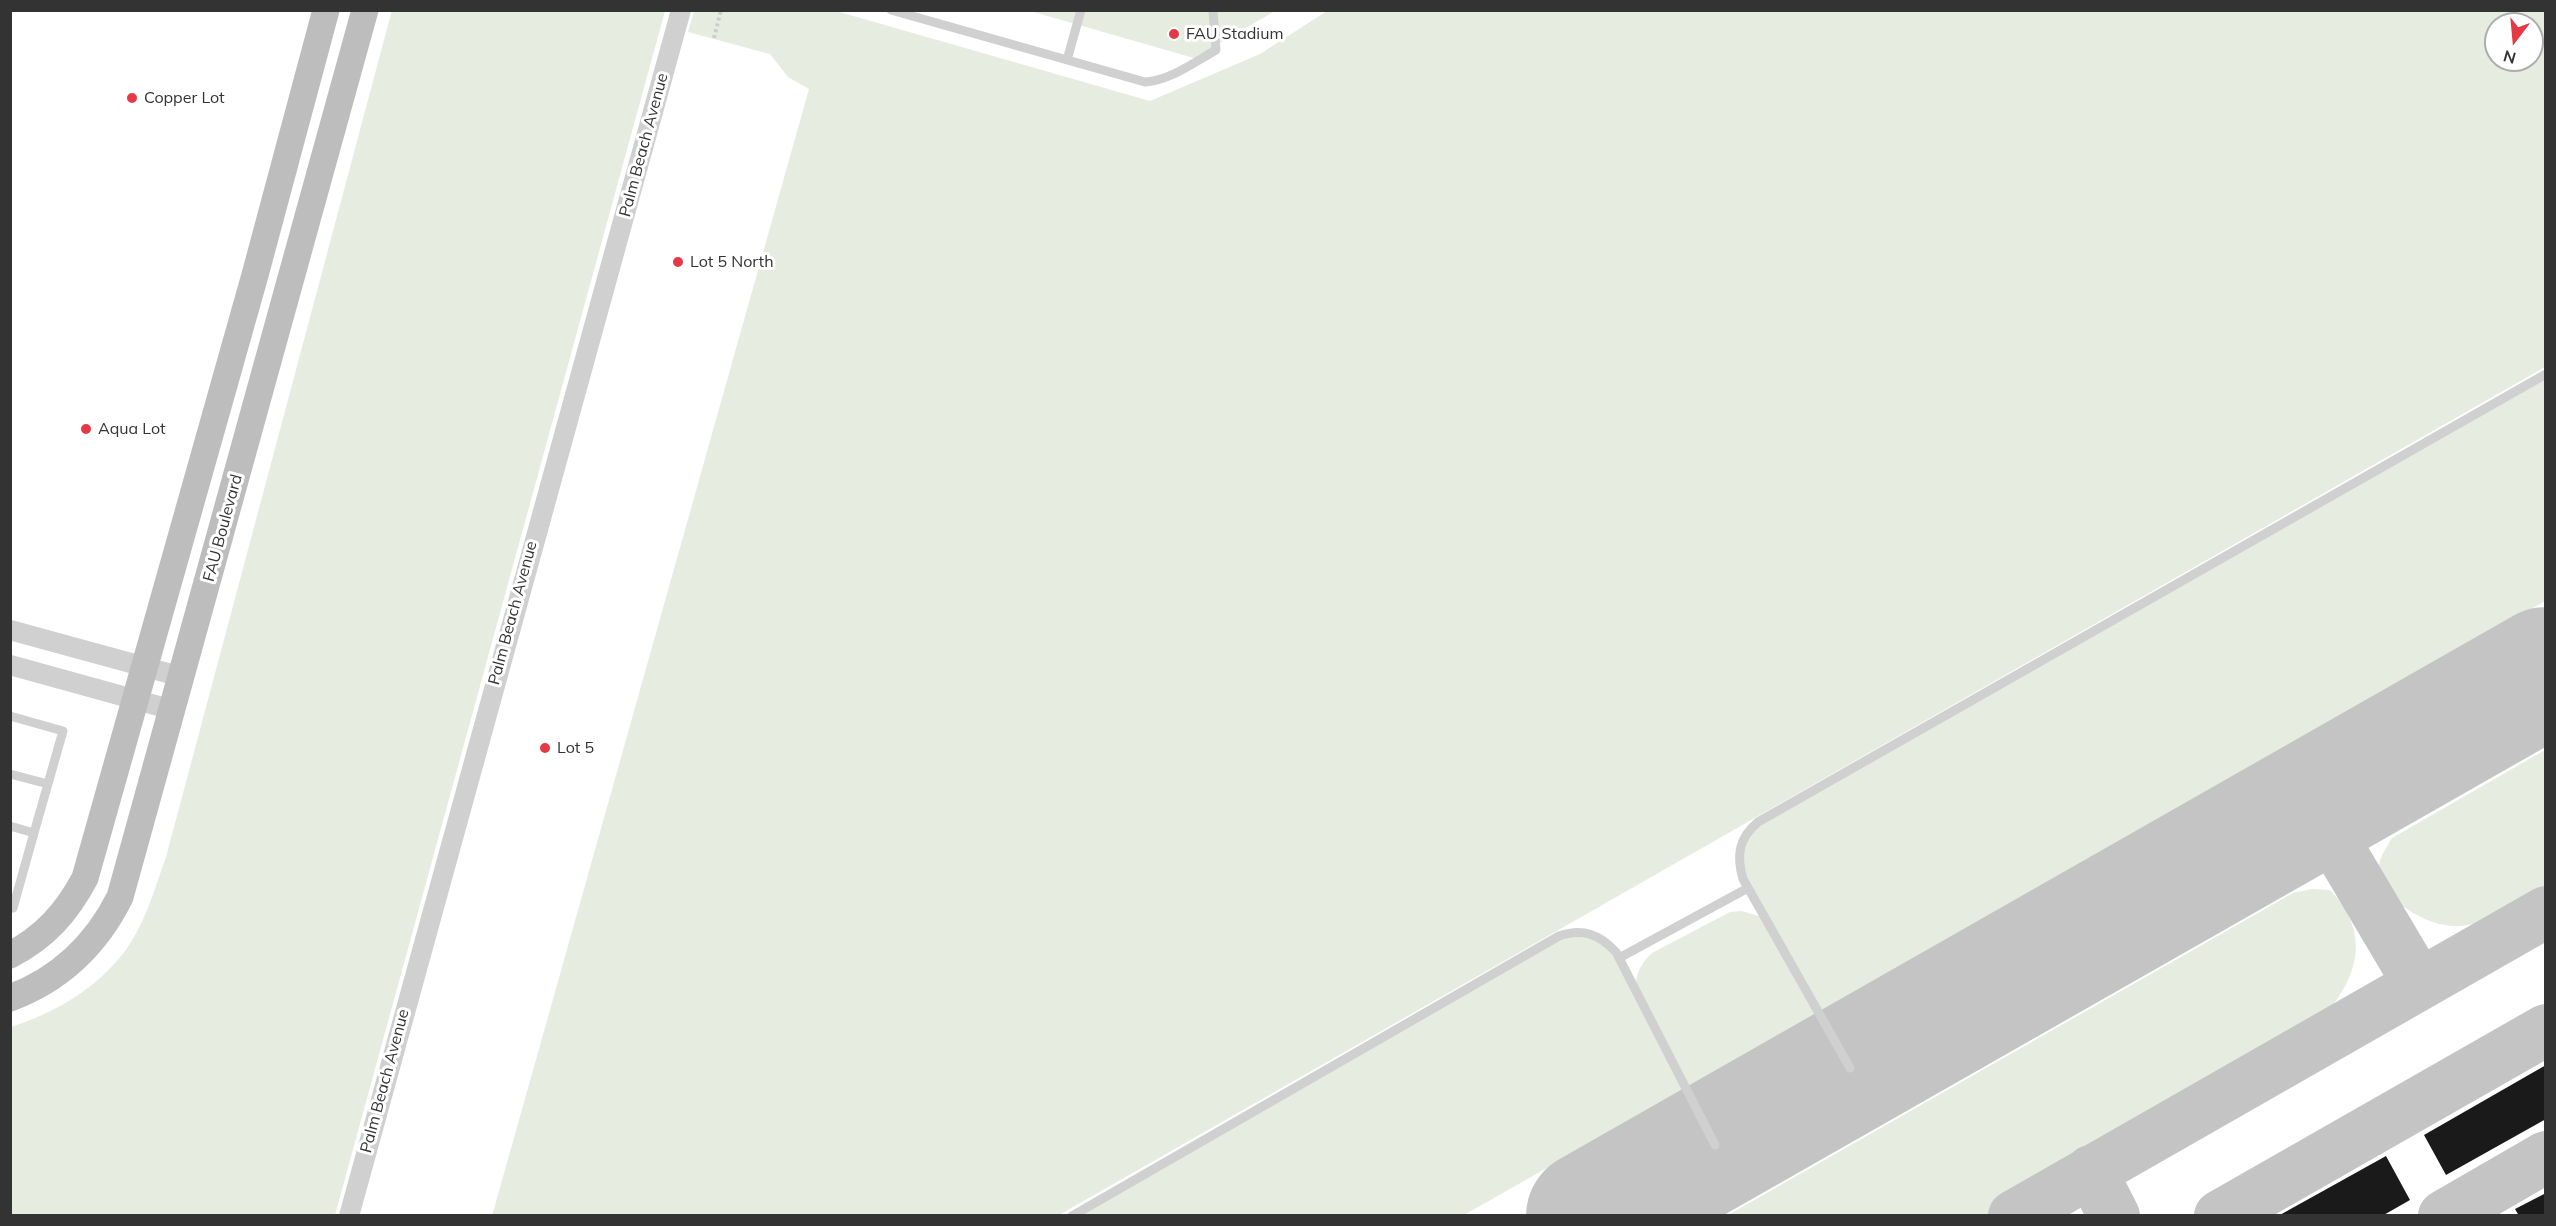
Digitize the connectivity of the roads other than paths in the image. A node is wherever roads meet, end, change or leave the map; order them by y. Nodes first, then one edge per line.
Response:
1 (326, 10) edge
2 (365, 10) edge
3 (681, 10) edge
4 (891, 10) edge
5 (1081, 10) edge
6 (1213, 10) edge
7 (1067, 60) junction
8 (2546, 374) edge
9 (10, 630) edge
10 (10, 665) edge
11 (145, 667) junction
12 (182, 677) junction
13 (136, 699) junction
14 (173, 710) junction
15 (10, 716) edge
16 (10, 774) edge
17 (48, 784) junction
18 (10, 826) edge
19 (34, 833) junction
20 (1748, 888) junction
21 (14, 908) dead end
22 (10, 955) edge
23 (1619, 958) junction
24 (10, 998) edge
25 (1850, 1068) dead end
26 (1715, 1145) dead end
27 (349, 1215) edge
28 (1072, 1215) edge

1 - 11 street
2 - 12 street, FAU Boulevard
3 - 27 street, Palm Beach Avenue
4 - 7 lane
5 - 7 lane
6 - 7 lane
8 - 20 lane
9 - 11 street
10 - 13 street
11 - 12 street
11 - 13 street
12 - 14 street, FAU Boulevard
13 - 14 street
13 - 22 street
14 - 24 street, FAU Boulevard
15 - 17 lane
16 - 17 lane
17 - 19 lane
18 - 19 lane
19 - 21 lane
20 - 23 lane
20 - 25 lane
23 - 26 lane
23 - 28 lane

